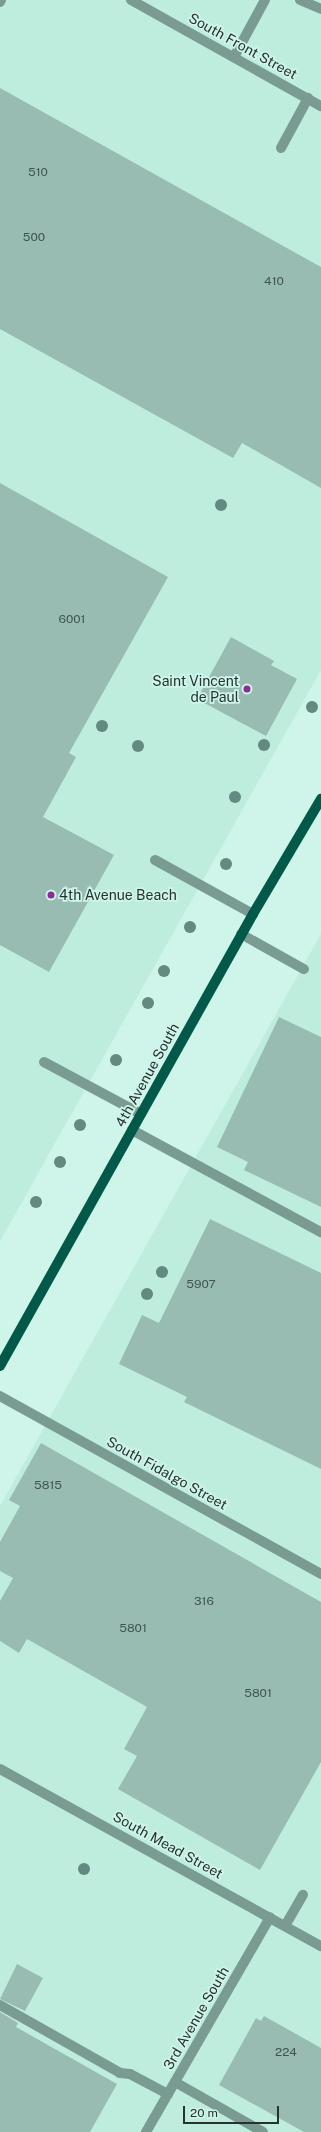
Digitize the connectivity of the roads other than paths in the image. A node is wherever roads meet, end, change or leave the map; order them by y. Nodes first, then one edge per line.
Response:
1 (131, 0) edge
2 (265, 0) edge
3 (300, 0) edge
4 (321, 9) edge
5 (234, 57) junction
6 (308, 98) junction
7 (321, 106) edge
8 (281, 148) dead end
9 (321, 799) edge
10 (155, 860) dead end
11 (252, 914) junction
12 (241, 934) junction
13 (304, 969) dead end
14 (44, 1062) dead end
15 (141, 1114) junction
16 (132, 1130) junction
17 (321, 1232) edge
18 (0, 1366) edge
19 (0, 1396) edge
20 (321, 1574) edge
21 (0, 1768) edge
22 (303, 1896) dead end
23 (270, 1917) junction
24 (285, 1926) junction
25 (321, 1946) edge
26 (0, 2005) edge
27 (175, 2082) junction
28 (168, 2094) junction
29 (146, 2132) edge
30 (263, 2132) edge

1 - 5 street, South Front Street
2 - 5 street
3 - 4 street
5 - 6 street, South Front Street
6 - 7 street, South Front Street
6 - 8 street
9 - 11 main road, 4th Avenue South
10 - 11 street
11 - 12 main road, 4th Avenue South
12 - 13 street
12 - 15 main road, 4th Avenue South
14 - 15 street
15 - 16 main road, 4th Avenue South
16 - 17 street
16 - 18 main road, 4th Avenue South
19 - 20 street, South Fidalgo Street
21 - 23 street, South Mead Street
22 - 24 street
23 - 24 street, South Mead Street
23 - 27 street, 3rd Avenue South
24 - 25 street, South Mead Street
26 - 28 street
27 - 28 street, 3rd Avenue South
27 - 30 street
28 - 29 street, 3rd Avenue South

